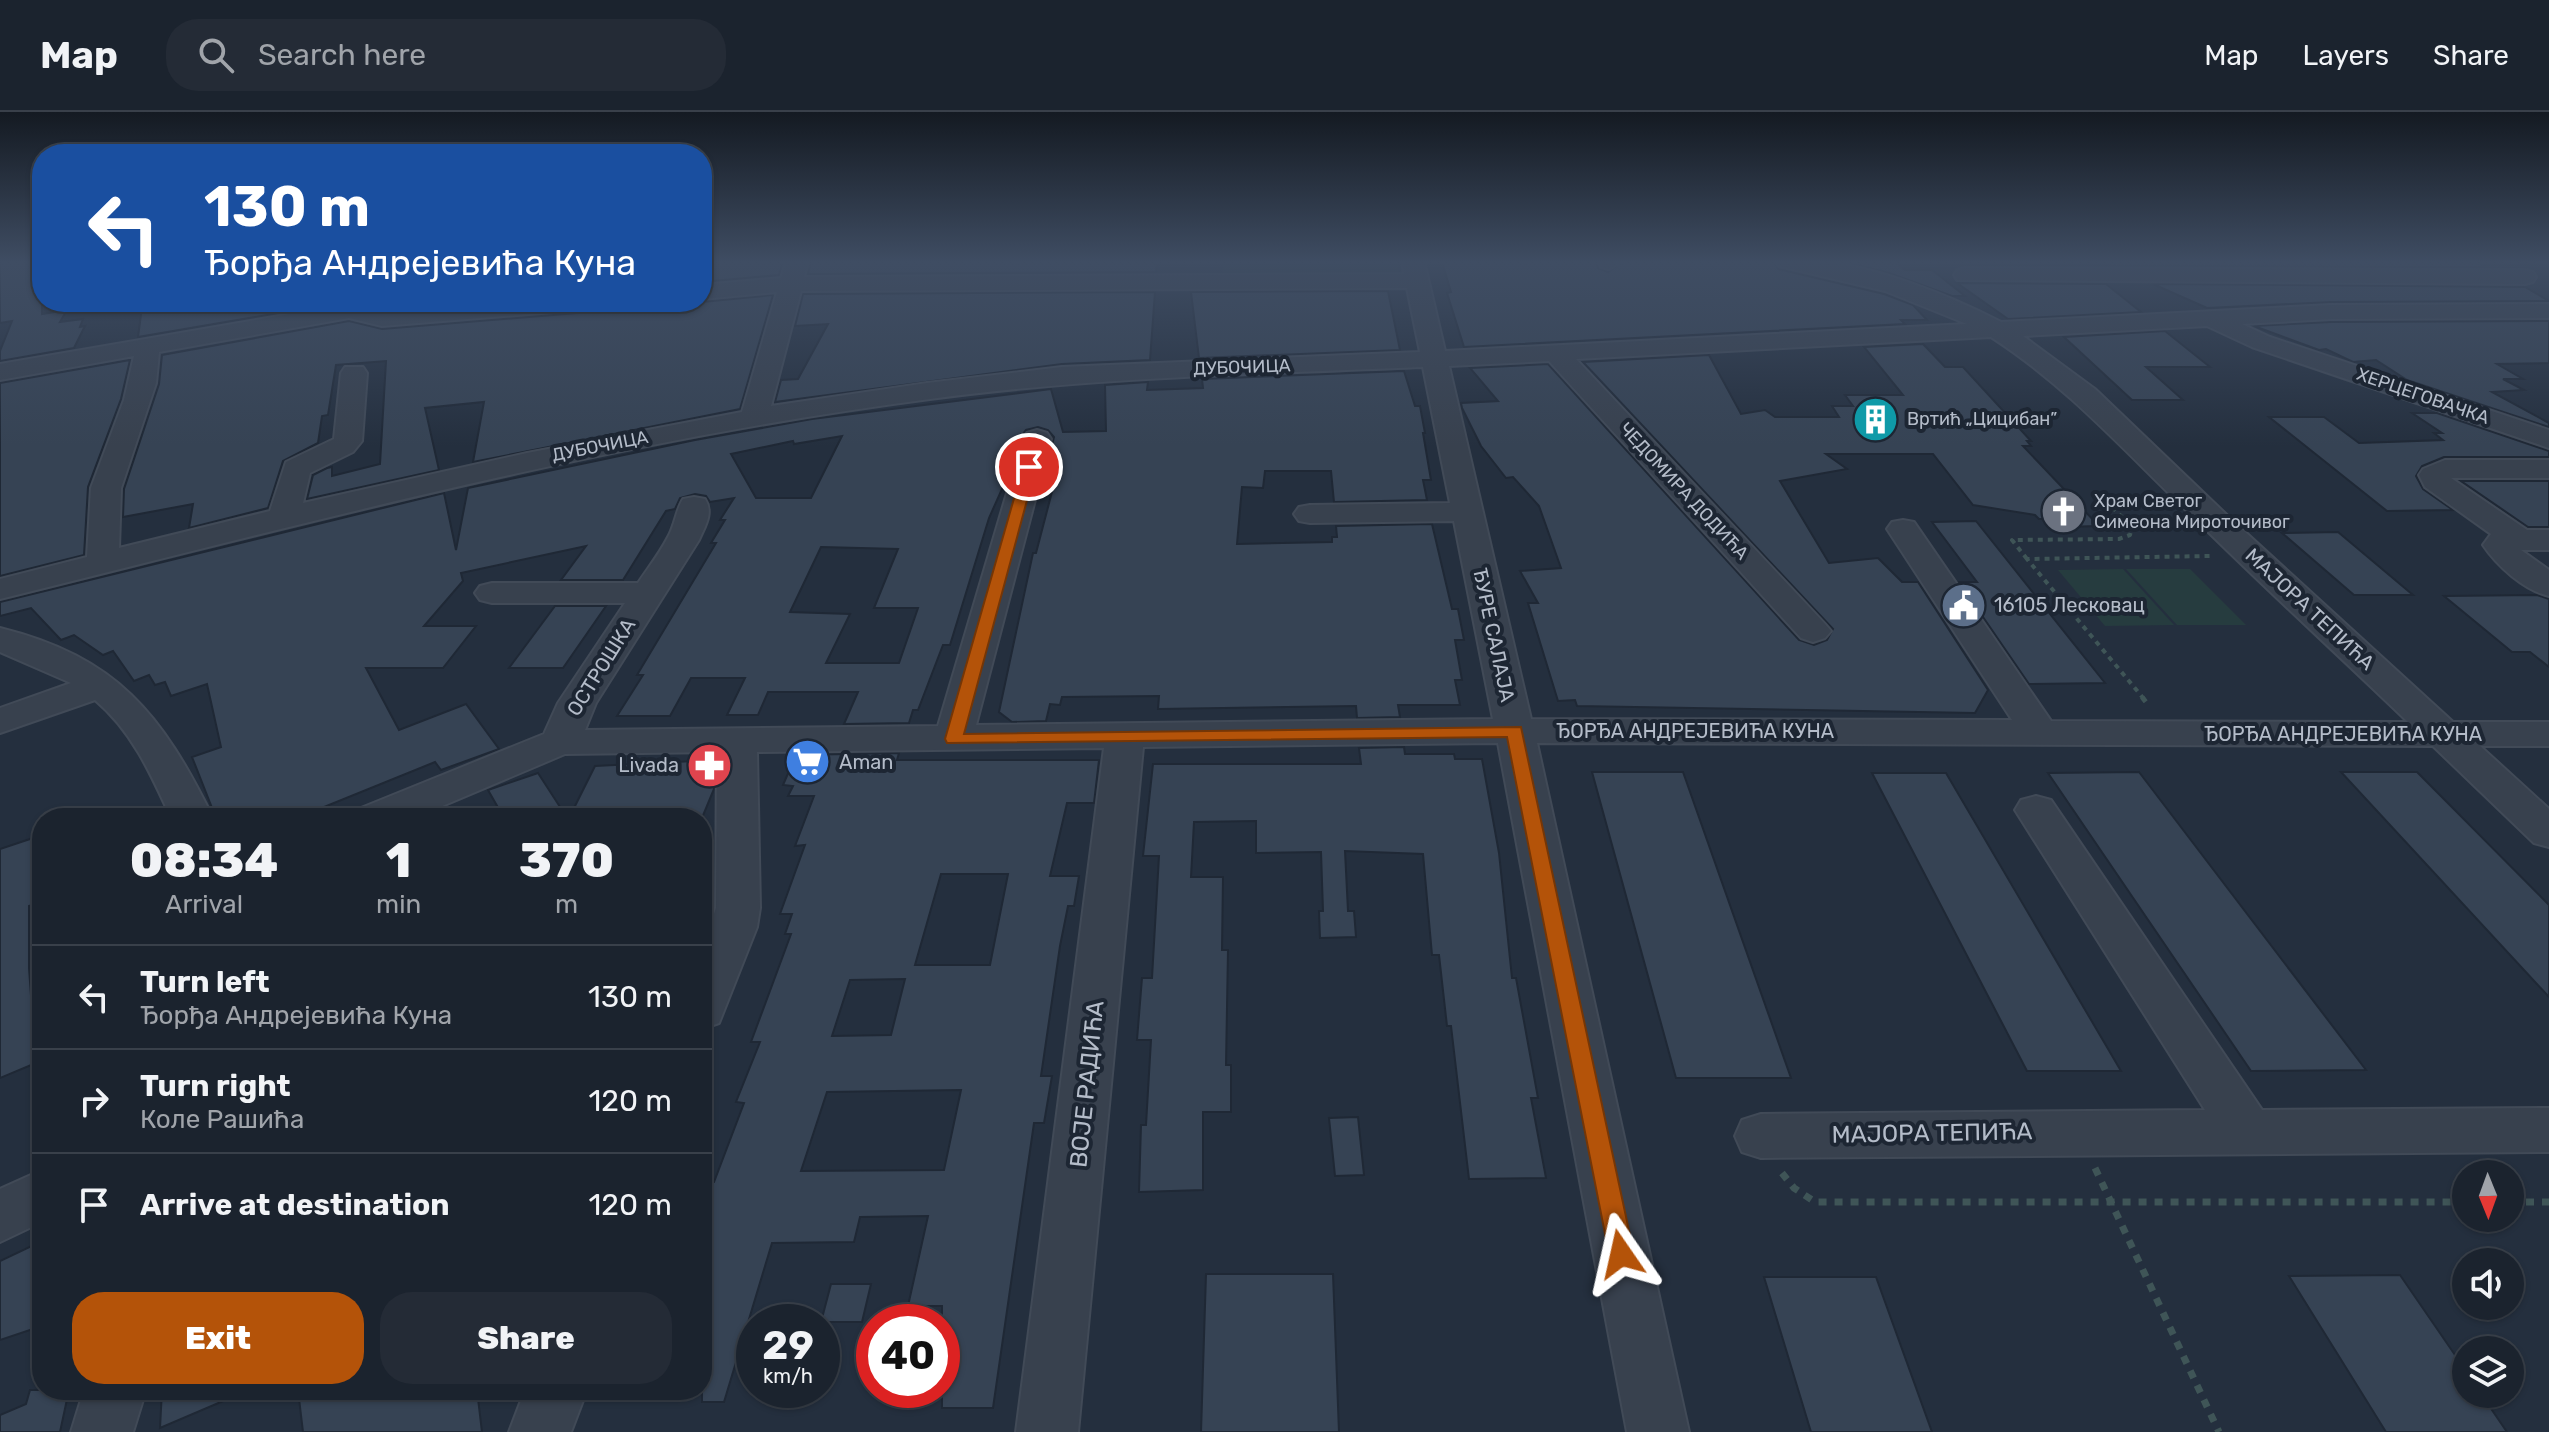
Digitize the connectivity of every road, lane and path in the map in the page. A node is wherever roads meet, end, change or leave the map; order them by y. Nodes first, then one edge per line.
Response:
1 (267, 323) edge
2 (781, 323) edge
3 (1426, 323) edge
4 (1982, 323) edge
5 (2110, 323) edge
6 (2219, 323) edge
7 (1994, 328) junction
8 (147, 345) junction
9 (1555, 352) junction
10 (1433, 359) junction
11 (0, 372) edge
12 (354, 373) dead end
13 (755, 416) junction
14 (1037, 439) dead end
15 (2549, 439) edge
16 (2549, 469) edge
17 (2105, 500) dead end
18 (694, 506) dead end
19 (1467, 512) junction
20 (1310, 514) dead end
21 (284, 519) junction
22 (2220, 526) junction
23 (2132, 527) junction
24 (1903, 529) dead end
25 (2533, 540) edge
26 (2253, 555) junction
27 (2027, 559) junction
28 (103, 563) junction
29 (2549, 586) edge
30 (0, 589) edge
31 (492, 593) dead end
32 (647, 593) junction
33 (1813, 631) dead end
34 (0, 639) edge
35 (2372, 668) junction
36 (100, 685) junction
37 (0, 721) edge
38 (1515, 731) junction
39 (2039, 732) junction
40 (2349, 732) junction
41 (2441, 732) junction
42 (2541, 734) edge
43 (2172, 735) junction
44 (1125, 736) junction
45 (953, 739) junction
46 (737, 741) junction
47 (560, 742) junction
48 (2518, 803) junction
49 (187, 808) edge
50 (400, 808) edge
51 (2036, 810) dead end
52 (2549, 833) edge
53 (712, 984) edge
54 (2246, 1130) junction
55 (2549, 1130) edge
56 (2078, 1131) junction
57 (1761, 1136) joint
58 (32, 1199) edge
59 (2452, 1202) edge
60 (2524, 1202) edge
61 (2549, 1202) edge
62 (2112, 1204) junction
63 (0, 1217) edge
64 (112, 1400) edge
65 (552, 1400) edge
66 (102, 1432) edge
67 (540, 1432) edge
68 (1047, 1432) edge
69 (1658, 1432) edge
70 (2219, 1432) edge

1 - 8 street
2 - 13 street
3 - 10 street, ЂУРЕ САЛАЈА
4 - 7 street, МАЈОРА ТЕПИЋА
5 - 7 street, ДУБОЧИЦА
6 - 15 street, ХЕРЦЕГОВАЧКА
7 - 9 street, ДУБОЧИЦА
7 - 22 street, МАЈОРА ТЕПИЋА
8 - 11 street
8 - 28 street
9 - 10 street, ДУБОЧИЦА
9 - 33 street, ЧЕДОМИРА ДОДИЋА
10 - 13 street, ДУБОЧИЦА
10 - 19 street, ЂУРЕ САЛАЈА
12 - 21 street
13 - 21 street, ДУБОЧИЦА
14 - 45 street
16 - 25 street
17 - 23 path
18 - 32 street, ОСТРОШКА
19 - 20 street
19 - 38 street, ЂУРЕ САЛАЈА
21 - 28 street, ДУБОЧИЦА
22 - 23 path
22 - 26 street, МАЈОРА ТЕПИЋА
23 - 27 path
24 - 39 street
25 - 29 street
26 - 27 path
26 - 35 street, МАЈОРА ТЕПИЋА
27 - 43 path
28 - 30 street, ДУБОЧИЦА
31 - 32 street, ОСТРОШКА
32 - 47 street, ОСТРОШКА
34 - 36 street
35 - 40 street
35 - 41 street, МАЈОРА ТЕПИЋА
35 - 42 street
36 - 37 street
36 - 49 street
38 - 39 street, ЂОРЂА АНДРЕЈЕВИЋА КУНА
38 - 44 street, ЂОРЂА АНДРЕЈЕВИЋА КУНА
38 - 69 street, ЂУРЕ САЛАЈА
39 - 43 street, ЂОРЂА АНДРЕЈЕВИЋА КУНА
40 - 41 street, ЂОРЂА АНДРЕЈЕВИЋА КУНА
40 - 43 street, ЂОРЂА АНДРЕЈЕВИЋА КУНА
40 - 48 street
41 - 42 street, ЂОРЂА АНДРЕЈЕВИЋА КУНА
41 - 48 street, МАЈОРА ТЕПИЋА
42 - 48 street
44 - 45 street, ЂОРЂА АНДРЕЈЕВИЋА КУНА
44 - 68 street, ВОЈЕ РАДИЋА
45 - 46 street, ЂОРЂА АНДРЕЈЕВИЋА КУНА
46 - 47 street, ЂОРЂА АНДРЕЈЕВИЋА КУНА
46 - 53 street
47 - 50 street, ЂОРЂА АНДРЕЈЕВИЋА КУНА
48 - 52 street, МАЈОРА ТЕПИЋА
51 - 54 street
54 - 55 street, МАЈОРА ТЕПИЋА
54 - 56 street, МАЈОРА ТЕПИЋА
56 - 57 street, МАЈОРА ТЕПИЋА
56 - 62 path
57 - 62 path
58 - 63 street
59 - 62 path
60 - 61 path
62 - 70 path
64 - 66 street
65 - 67 street

